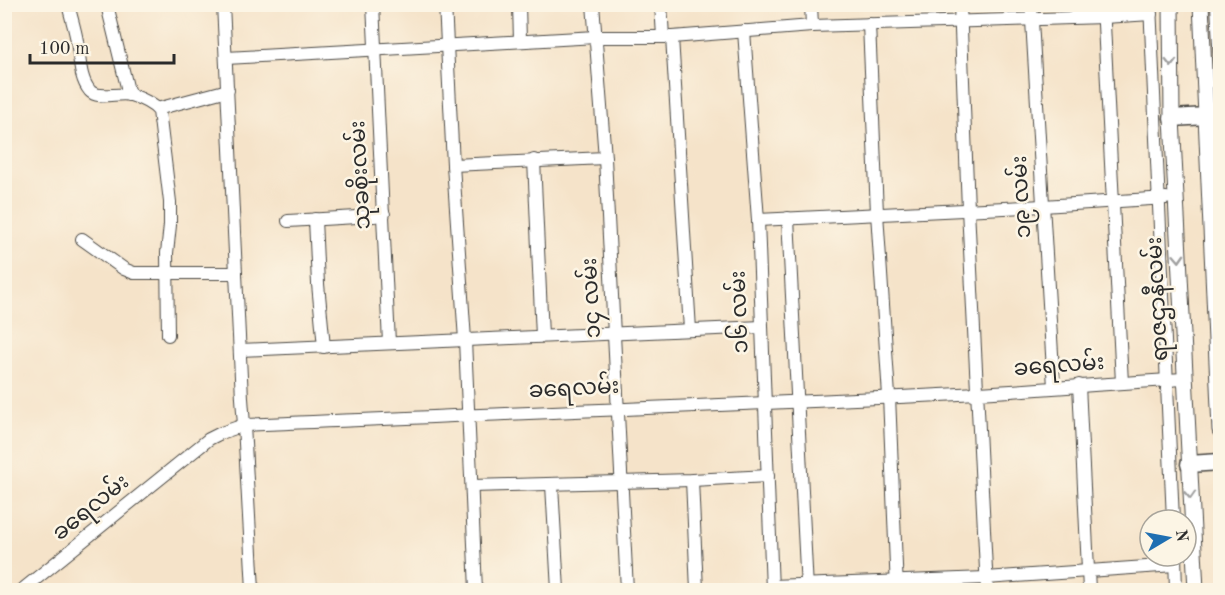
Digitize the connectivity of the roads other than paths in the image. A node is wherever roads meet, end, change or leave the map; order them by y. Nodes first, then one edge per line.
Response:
1 (68, 4) edge
2 (223, 4) edge
3 (374, 4) edge
4 (445, 4) edge
5 (519, 4) edge
6 (593, 4) edge
7 (661, 4) edge
8 (811, 4) edge
9 (960, 4) edge
10 (1031, 4) edge
11 (1170, 4) edge
12 (1201, 8) edge
13 (108, 9) dead end
14 (1151, 9) edge
15 (1218, 9) edge
16 (1104, 11) edge
17 (1032, 19) junction
18 (960, 21) junction
19 (869, 24) junction
20 (812, 26) junction
21 (744, 31) junction
22 (596, 37) junction
23 (667, 37) junction
24 (520, 41) junction
25 (446, 45) junction
26 (376, 49) junction
27 (226, 58) junction
28 (1221, 65) edge
29 (228, 90) junction
30 (129, 95) junction
31 (157, 109) junction
32 (1207, 116) junction
33 (1172, 118) junction
34 (605, 158) junction
35 (534, 160) junction
36 (453, 165) junction
37 (1215, 195) edge
38 (1176, 197) junction
39 (1159, 198) junction
40 (1113, 201) junction
41 (1043, 206) junction
42 (968, 209) junction
43 (877, 213) junction
44 (384, 214) junction
45 (788, 218) junction
46 (315, 219) junction
47 (758, 220) junction
48 (288, 221) dead end
49 (82, 239) dead end
50 (236, 273) junction
51 (168, 274) junction
52 (762, 327) junction
53 (690, 330) junction
54 (615, 334) junction
55 (168, 335) dead end
56 (542, 336) junction
57 (465, 340) junction
58 (388, 343) junction
59 (324, 347) junction
60 (240, 350) junction
61 (1184, 379) junction
62 (1167, 380) junction
63 (1219, 380) edge
64 (1122, 383) junction
65 (1078, 385) junction
66 (1054, 387) junction
67 (978, 393) junction
68 (889, 396) junction
69 (797, 401) junction
70 (765, 403) junction
71 (618, 408) junction
72 (469, 415) junction
73 (244, 425) junction
74 (1221, 429) edge
75 (1221, 462) edge
76 (1188, 464) junction
77 (768, 476) junction
78 (692, 480) junction
79 (621, 482) junction
80 (552, 485) junction
81 (472, 486) junction
82 (1172, 508) edge
83 (1138, 565) edge
84 (1175, 568) edge
85 (1089, 572) junction
86 (987, 584) edge
87 (896, 586) edge
88 (807, 587) edge
89 (772, 588) edge
90 (22, 591) edge
91 (253, 591) edge
92 (476, 591) edge
93 (558, 591) edge
94 (627, 591) edge
95 (697, 591) edge
96 (1089, 591) edge
97 (1176, 591) edge
98 (1196, 591) edge

1 - 30 street
2 - 27 street
3 - 26 street, သုခစိုးလမ်း
4 - 25 street
5 - 24 street
6 - 22 street, ၁၄ လမ်း
7 - 23 street
8 - 20 street
9 - 18 street
10 - 17 street, ၁၉ လမ်း
11 -> 33 main road, ရာဇဌာနီလမ်း
12 - 15 street
12 - 32 main road
13 - 30 street
14 - 16 street
14 - 39 street
15 - 28 street
16 - 17 street
16 - 40 street
17 - 18 street
17 - 41 street, ၁၉ လမ်း
18 - 19 street
18 - 42 street
19 - 20 street
19 - 43 street
20 - 21 street
21 - 23 street
21 - 47 street, ၁၆ လမ်း
22 - 23 street
22 - 24 street
22 - 34 street, ၁၄ လမ်း
23 - 53 street
24 - 25 street
25 - 26 street
25 - 36 street
26 - 27 street
26 - 44 street, သုခစိုးလမ်း
27 - 29 street
29 - 31 street
29 - 50 street
30 - 31 street
31 - 51 street
32 - 33 highway
32 - 37 main road
33 - 38 main road, ရာဇဌာနီလမ်း
34 - 35 street
34 - 54 street, ၁၄ လမ်း
35 - 36 street
35 - 56 street
36 - 57 street
37 - 63 main road
38 - 39 street
38 -> 61 main road, ရာဇဌာနီလမ်း
39 - 40 street
39 - 62 street
40 - 41 street
40 - 64 street
41 - 42 street
41 - 66 street, ၁၉ လမ်း
42 - 43 street
42 - 67 street
43 - 45 street
43 - 68 street
44 - 46 street
44 - 58 street, သုခစိုးလမ်း
45 - 47 street
45 - 69 street
46 - 48 street
46 - 59 street
47 - 52 street, ၁၆ လမ်း
49 - 51 street
50 - 51 street
50 - 60 street
51 - 55 street
52 - 53 street
52 - 70 street, ၁၆ လမ်း
53 - 54 street
54 - 56 street
54 - 71 street, ၁၄ လမ်း
56 - 57 street
57 - 58 street
57 - 72 street
58 - 59 street
59 - 60 street
60 - 73 street
61 - 62 street, ခရေလမ်း
61 - 76 main road, ရာဇဌာနီလမ်း
62 - 64 street, ခရေလမ်း
62 - 82 street
63 - 74 main road
64 - 65 street, ခရေလမ်း
65 - 66 street, ခရေလမ်း
65 - 85 street
66 - 67 street, ခရေလမ်း
67 - 68 street, ခရေလမ်း
67 - 86 street
68 - 69 street, ခရေလမ်း
68 - 87 street
69 - 70 street, ခရေလမ်း
69 - 88 street
70 - 71 street, ခရေလမ်း
70 - 77 street, ၁၆ လမ်း
71 - 72 street, ခရေလမ်း
71 - 79 street, ၁၄ လမ်း
72 - 73 street, ခရေလမ်း
72 - 81 street
73 - 90 street, ခရေလမ်း
73 - 91 street
75 - 76 highway
76 -> 98 main road, ရာဇဌာနီလမ်း
77 - 78 street
77 - 89 street, ၁၆ လမ်း
78 - 79 street
78 - 95 street
79 - 80 street
79 - 94 street, ၁၄ လမ်း
80 - 81 street
80 - 93 street
81 - 92 street
83 - 85 street
84 - 97 street
85 - 86 street
85 - 96 street
86 - 87 street
87 - 88 street
88 - 89 street

